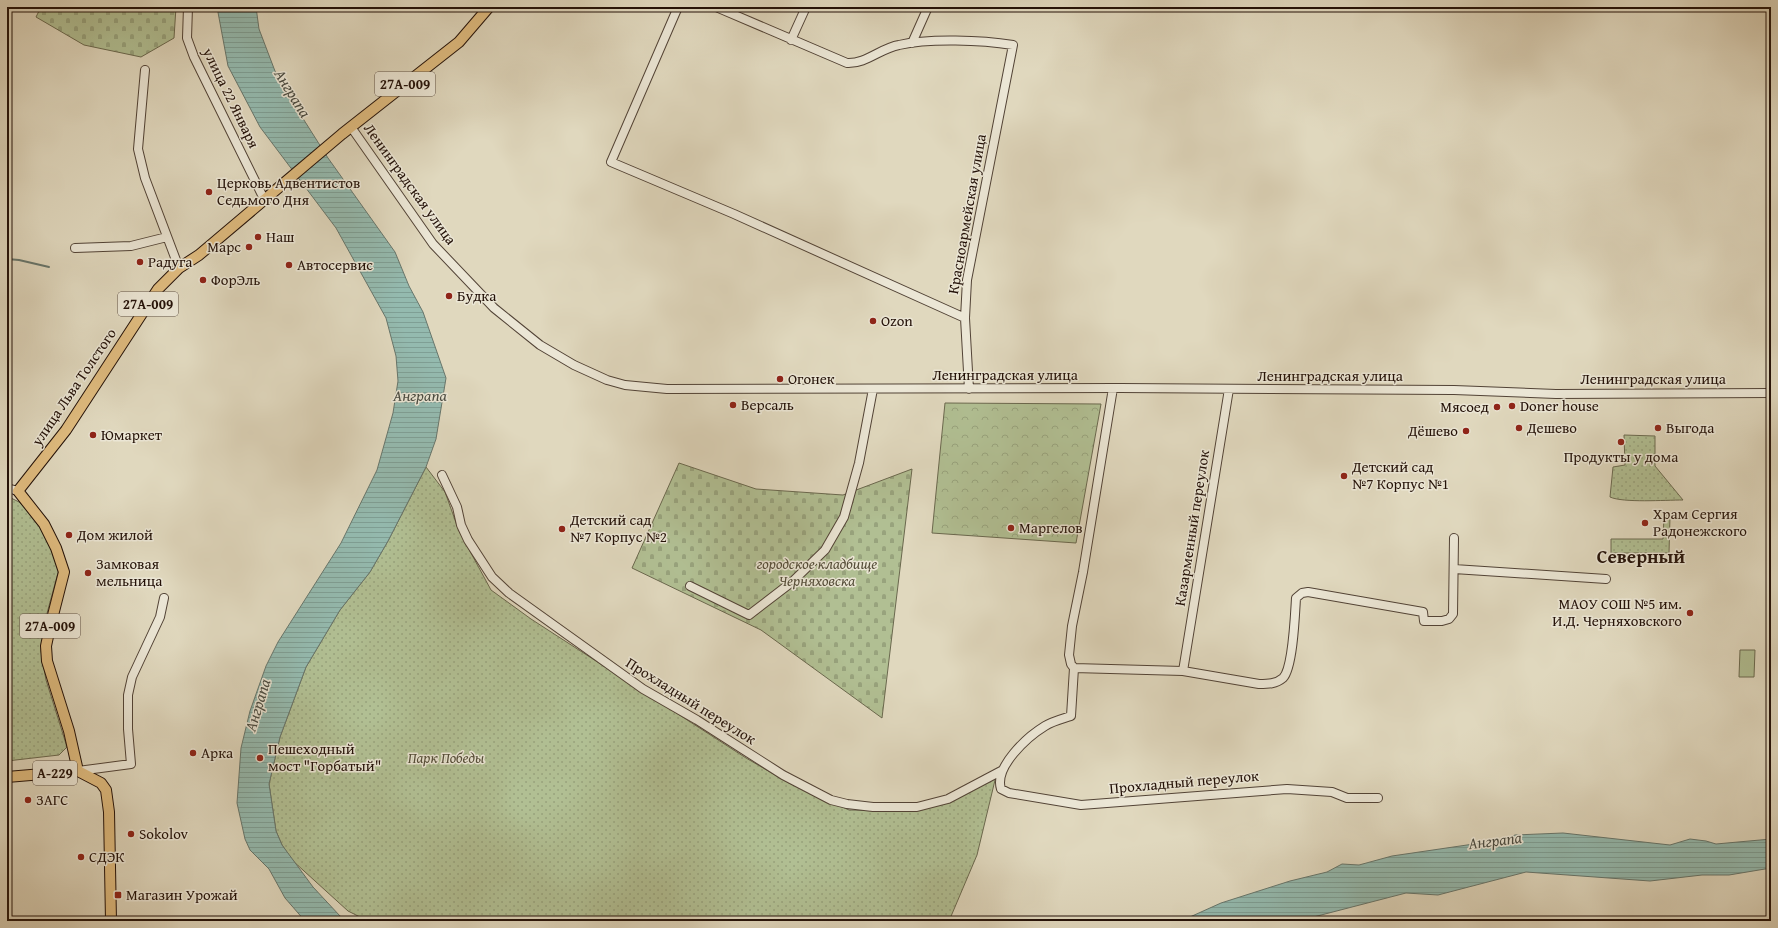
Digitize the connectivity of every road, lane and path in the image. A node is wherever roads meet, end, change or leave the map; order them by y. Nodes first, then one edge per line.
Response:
1 (188, 7) edge
2 (489, 7) edge
3 (678, 7) edge
4 (716, 7) edge
5 (806, 7) edge
6 (928, 7) edge
7 (791, 40) junction
8 (912, 43) junction
9 (145, 70) dead end
10 (351, 127) junction
11 (264, 199) junction
12 (167, 237) junction
13 (75, 248) dead end
14 (179, 268) junction
15 (965, 318) junction
16 (1113, 388) junction
17 (969, 389) junction
18 (1229, 389) junction
19 (873, 390) junction
20 (1771, 393) edge
21 (442, 474) dead end
22 (7, 488) edge
23 (18, 491) junction
24 (1454, 538) dead end
25 (1454, 569) junction
26 (1606, 579) dead end
27 (690, 586) dead end
28 (164, 598) dead end
29 (1074, 668) junction
30 (1183, 671) junction
31 (78, 771) junction
32 (1001, 771) junction
33 (7, 777) edge
34 (1378, 798) dead end
35 (111, 921) edge

1 - 11 street, улица 22 Января
2 - 10 main road, 27А-009
3 - 15 street
4 - 7 street
5 - 7 street
6 - 8 street
7 - 8 street
8 - 15 street, Красноармейская улица
9 - 12 street
10 - 11 main road, улица Льва Толстого / 27А-009
10 - 19 street, Ленинградская улица
11 - 14 main road, улица Льва Толстого / 27А-009
12 - 13 street
12 - 14 street
14 - 23 main road, улица Льва Толстого / 27А-009
15 - 17 street, Красноармейская улица
16 - 17 street, Ленинградская улица
16 - 18 street, Ленинградская улица
16 - 29 street
17 - 19 street, Ленинградская улица
18 - 20 street, Ленинградская улица
18 - 30 street, Казарменный переулок
19 - 27 street
21 - 32 street, Прохладный переулок
22 - 23 street
23 - 31 main road, 27А-009
24 - 25 street
25 - 26 street
25 - 30 street
28 - 31 street
29 - 30 street
29 - 32 street
31 - 33 main road, А-229
31 - 35 main road, А-229
32 - 34 street, Прохладный переулок

